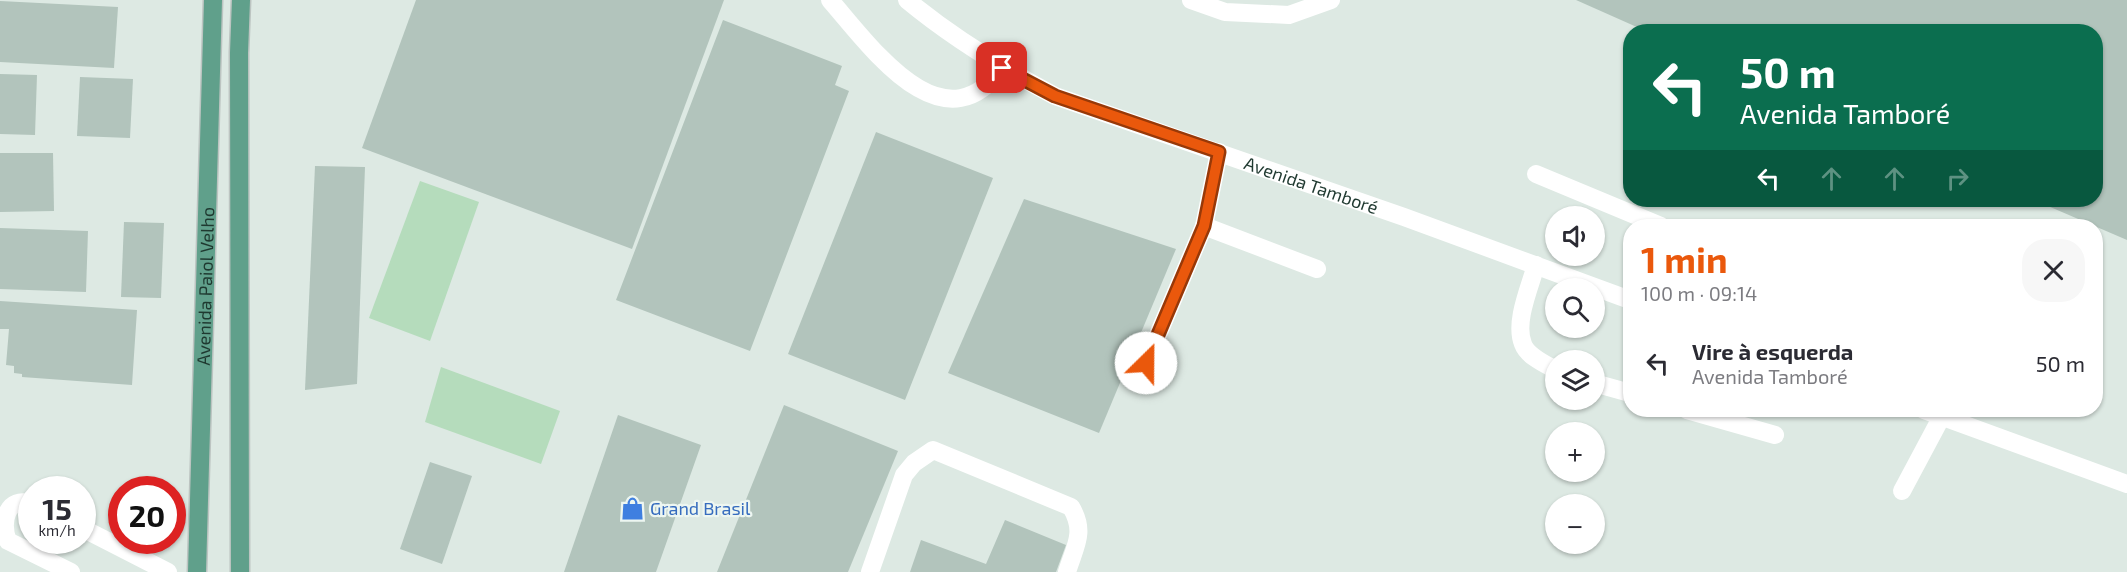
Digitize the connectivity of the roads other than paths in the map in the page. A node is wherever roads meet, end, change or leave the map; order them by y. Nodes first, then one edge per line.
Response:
1 (213, 0) edge
2 (241, 0) edge
3 (830, 0) edge
4 (907, 0) edge
5 (1191, 0) edge
6 (1331, 0) edge
7 (1002, 68) junction
8 (1219, 152) junction
9 (1536, 174) dead end
10 (1644, 219) edge
11 (1204, 226) junction
12 (1536, 265) junction
13 (1317, 269) dead end
14 (1623, 297) edge
15 (1146, 363) dead end
16 (1545, 364) edge
17 (1605, 386) edge
18 (1623, 391) edge
19 (1712, 417) edge
20 (1941, 417) edge
21 (1945, 417) edge
22 (1775, 435) dead end
23 (2127, 484) edge
24 (1902, 491) dead end
25 (18, 504) edge
26 (96, 535) edge
27 (18, 547) edge
28 (32, 554) edge
29 (71, 572) edge
30 (168, 572) edge
31 (197, 572) edge
32 (240, 572) edge
33 (870, 572) edge
34 (1067, 572) edge

1 - 31 main road, Avenida Paiol Velho
2 - 32 main road, Avenida Paiol Velho
3 - 7 street
4 - 7 street, Avenida Tamboré
5 - 6 street
7 - 8 street, Avenida Tamboré
8 - 11 street
8 - 12 street, Avenida Tamboré
9 - 10 street
11 - 13 street
11 - 15 street
12 - 14 street, Avenida Tamboré
12 - 16 street
17 - 18 street
19 - 22 street
20 - 24 street
21 - 23 street
25 - 27 street
26 - 30 street
28 - 29 street
33 - 34 street

